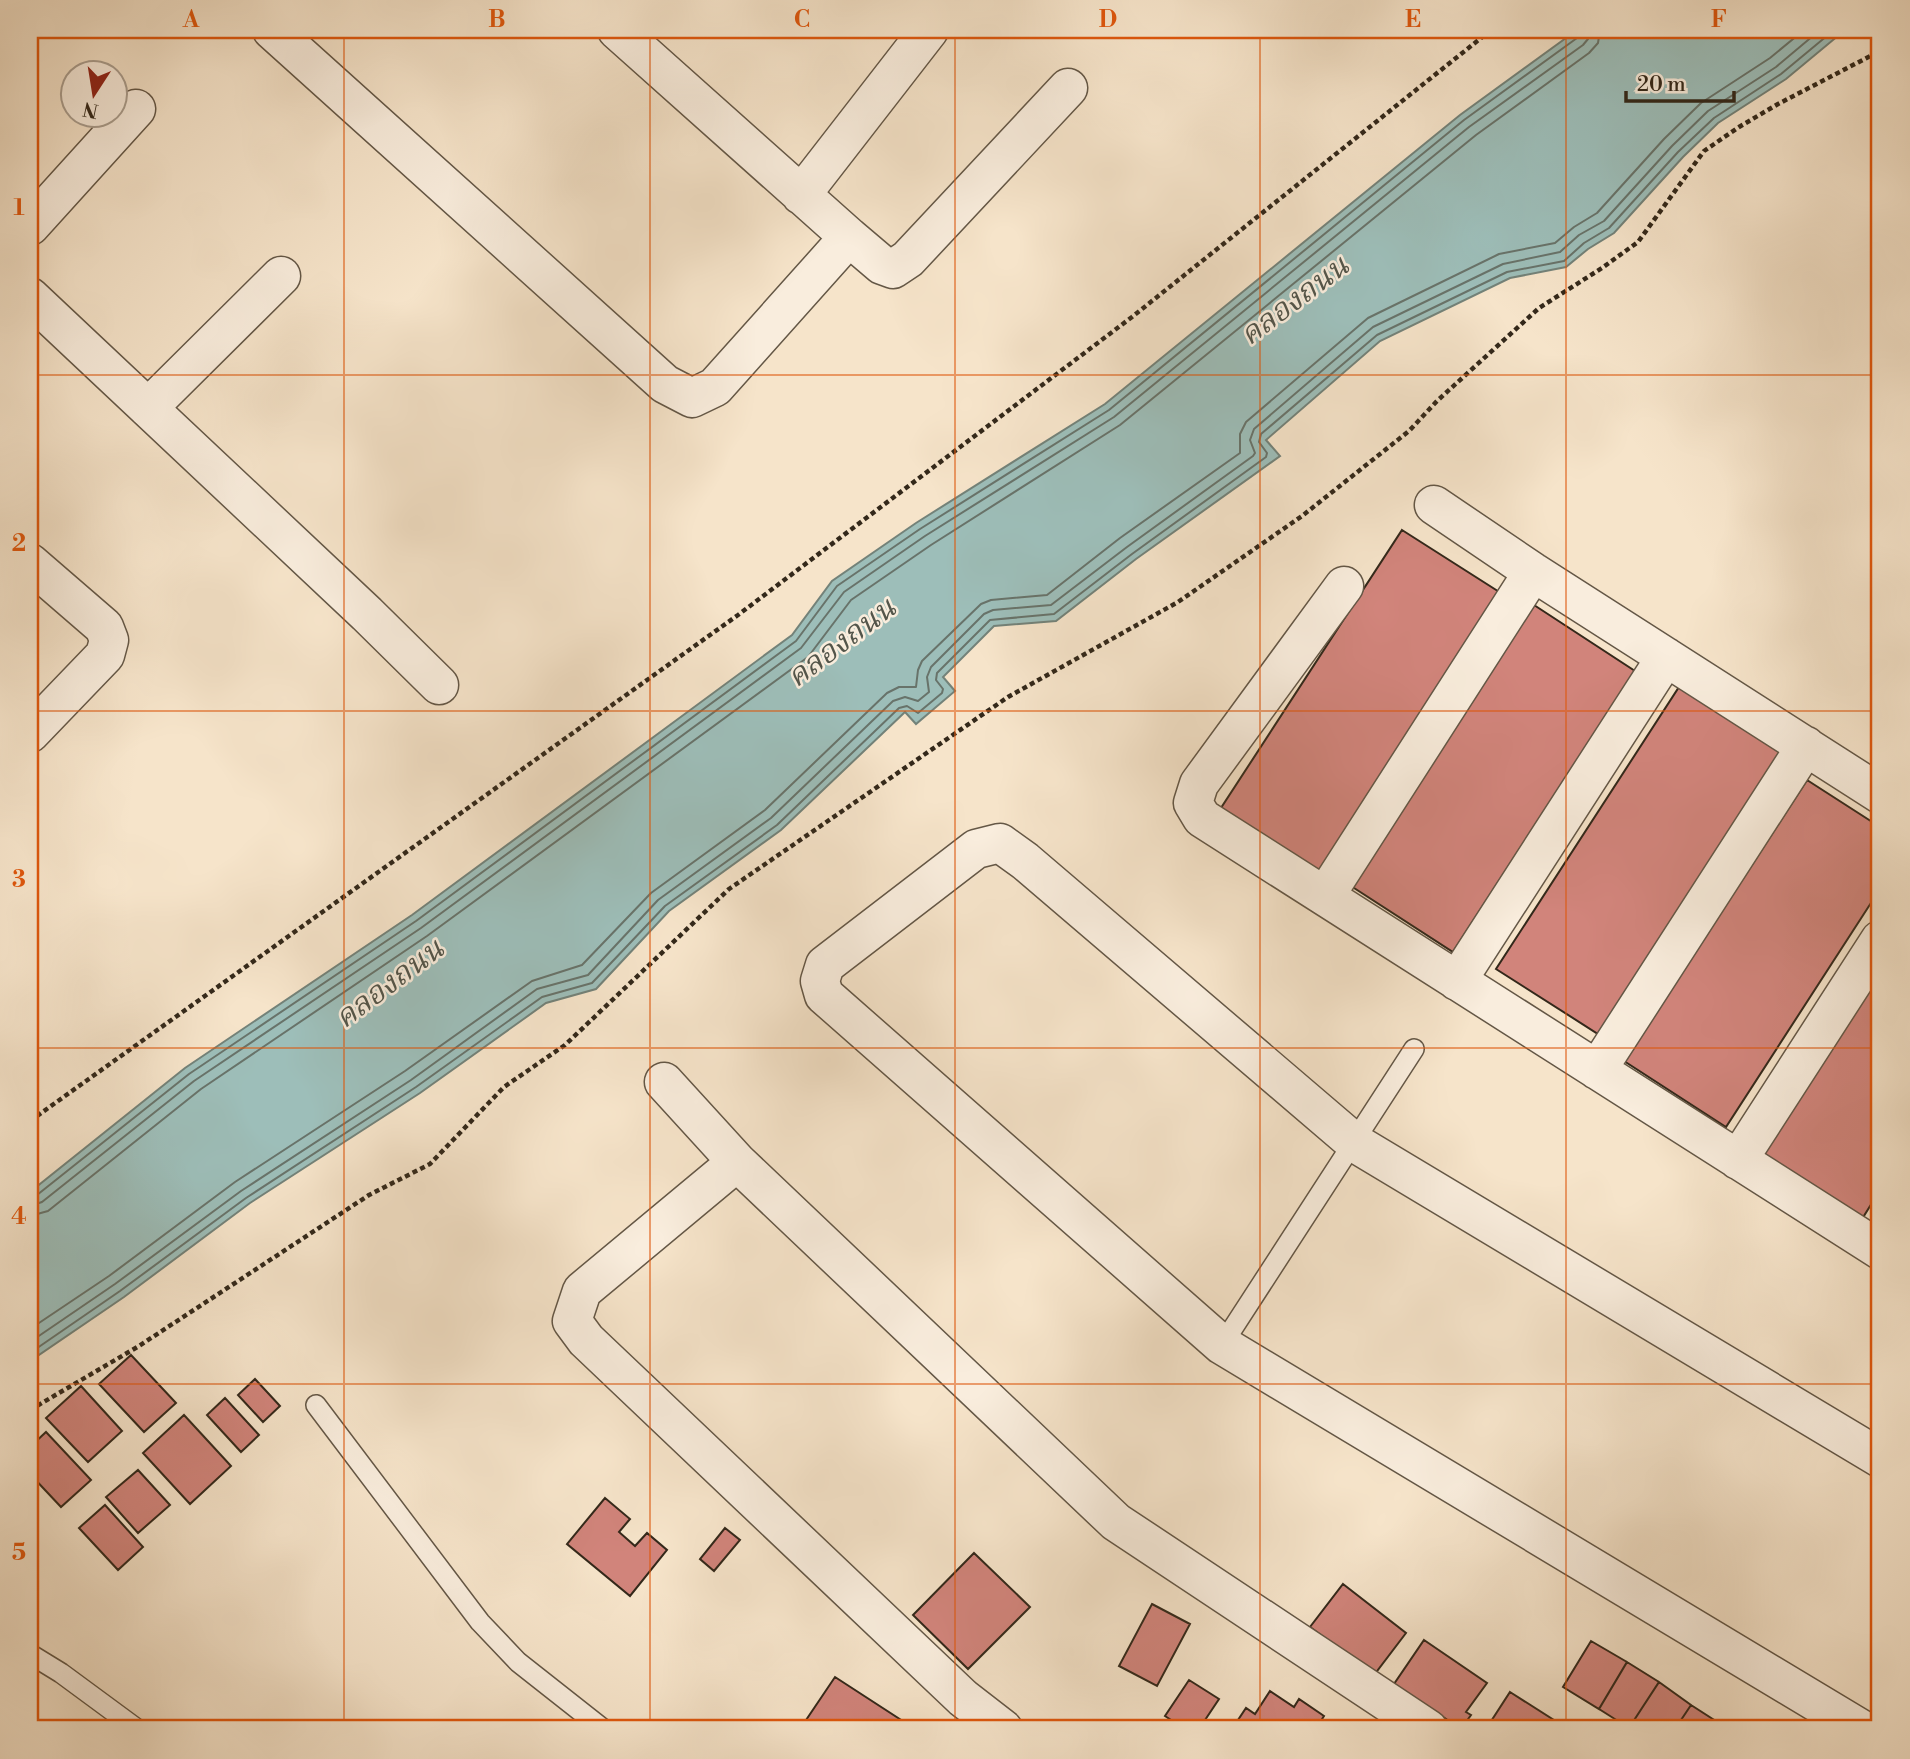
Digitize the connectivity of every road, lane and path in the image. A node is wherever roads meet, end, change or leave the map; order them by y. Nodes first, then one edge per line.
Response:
1 (272, 30) edge
2 (929, 30) edge
3 (1491, 30) edge
4 (620, 31) edge
5 (1880, 51) edge
6 (1068, 88) dead end
7 (136, 109) dead end
8 (801, 194) junction
9 (30, 226) edge
10 (849, 237) junction
11 (281, 276) dead end
12 (30, 297) edge
13 (148, 408) junction
14 (1434, 505) dead end
15 (30, 562) edge
16 (1533, 572) junction
17 (1344, 586) dead end
18 (1666, 657) junction
19 (439, 685) dead end
20 (30, 733) edge
21 (1805, 746) junction
22 (1880, 794) edge
23 (1325, 896) junction
24 (1880, 940) edge
25 (1457, 981) junction
26 (1414, 1049) dead end
27 (1597, 1070) junction
28 (664, 1082) dead end
29 (30, 1121) edge
30 (1355, 1143) junction
31 (1738, 1160) junction
32 (737, 1162) junction
33 (1879, 1246) edge
34 (1222, 1345) junction
35 (316, 1405) dead end
36 (30, 1410) edge
37 (1880, 1458) edge
38 (30, 1654) edge
39 (137, 1729) edge
40 (603, 1729) edge
41 (1003, 1729) edge
42 (1428, 1729) edge
43 (1861, 1729) edge

1 - 10 street
2 - 8 street
3 - 29 path
4 - 8 street
5 - 36 path
6 - 10 street
7 - 9 street
8 - 10 street
11 - 13 street
12 - 13 street
13 - 19 street
14 - 16 street
15 - 20 street
16 - 18 street
16 - 23 street
17 - 23 street
18 - 21 street
18 - 25 street
21 - 22 street
21 - 27 street
23 - 25 street
24 - 31 street
25 - 27 street
26 - 30 lane
27 - 31 street
28 - 32 street
30 - 34 lane
30 - 34 street
30 - 37 street
31 - 33 street
32 - 41 street
32 - 42 street
34 - 43 street
35 - 40 lane
38 - 39 lane

